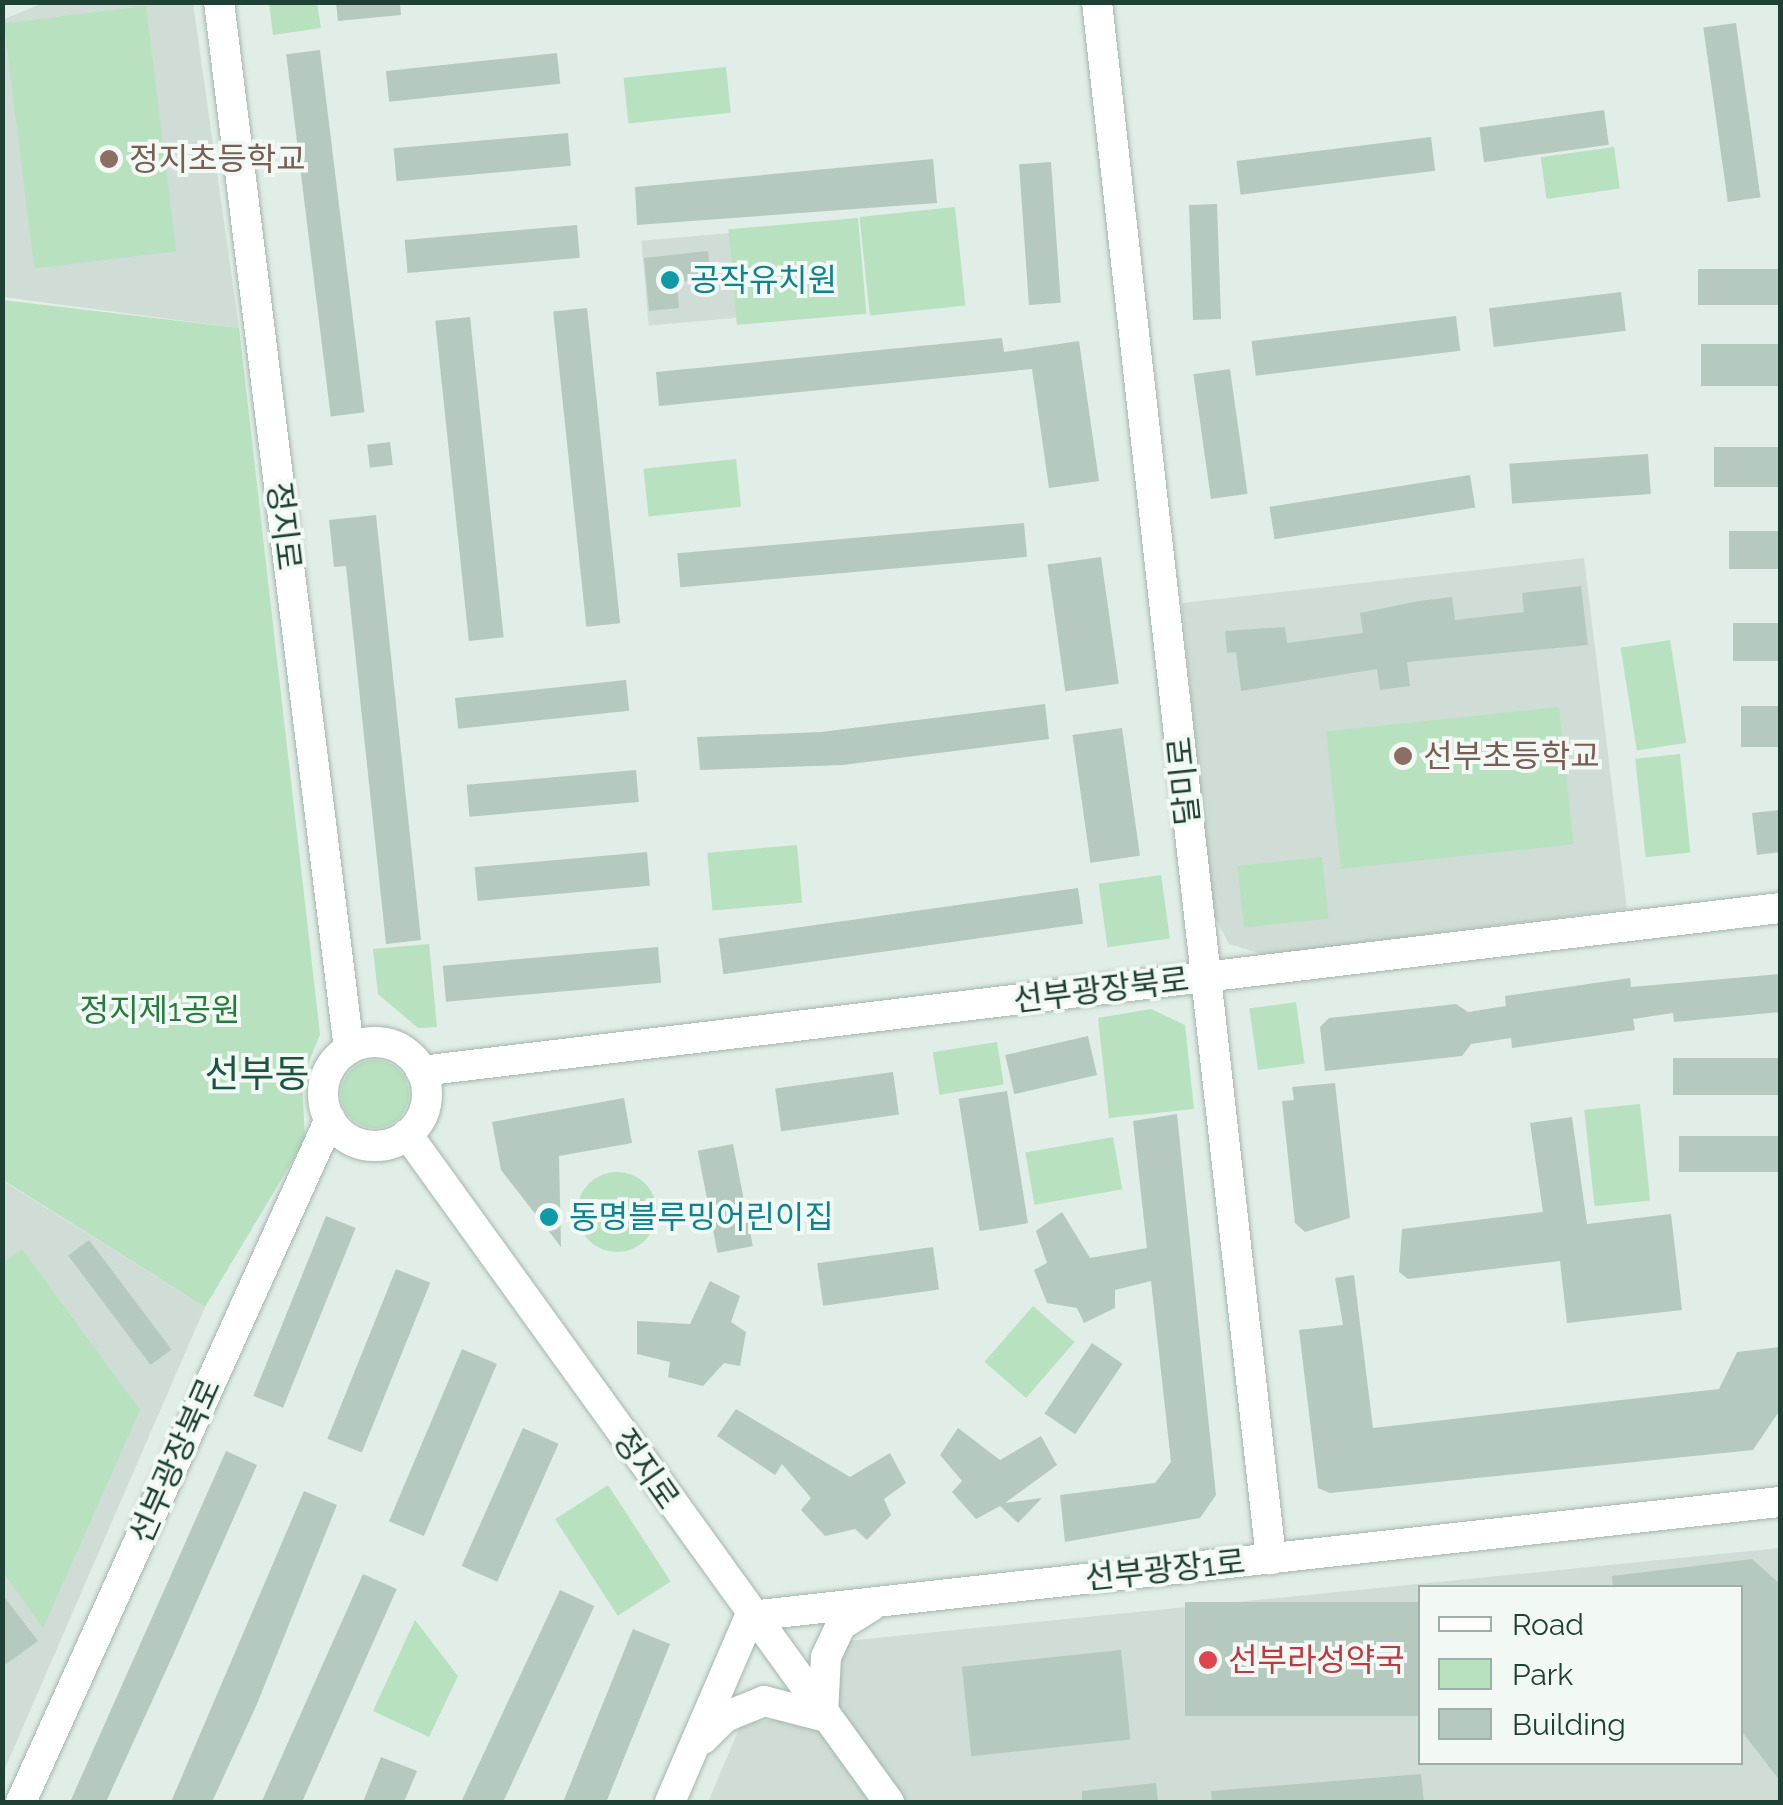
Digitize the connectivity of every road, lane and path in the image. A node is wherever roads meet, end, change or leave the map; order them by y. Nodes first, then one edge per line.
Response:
1 (218, 2) edge
2 (1097, 2) edge
3 (1780, 908) edge
4 (1206, 977) junction
5 (349, 1049) junction
6 (421, 1071) junction
7 (330, 1119) junction
8 (407, 1134) junction
9 (1780, 1502) edge
10 (1271, 1558) junction
11 (876, 1602) junction
12 (750, 1616) junction
13 (824, 1717) junction
14 (694, 1748) junction
15 (21, 1802) edge
16 (670, 1802) edge
17 (888, 1802) edge

1 - 5 street, 정지로
2 - 4 street, 달미로
3 - 4 street, 선부광장북로
4 - 6 street, 선부광장북로
4 - 10 street, 달미로
5 - 6 street
5 - 7 street
6 - 8 street
7 - 8 street
7 - 15 street, 선부광장북로
8 - 12 street, 정지로
9 - 10 street, 선부광장1로
10 - 11 street, 선부광장1로
11 - 12 street, 선부광장1로
11 - 13 street
12 - 13 street, 정지로
12 - 14 street
13 - 14 street
13 - 17 street, 정지로
14 - 16 street

